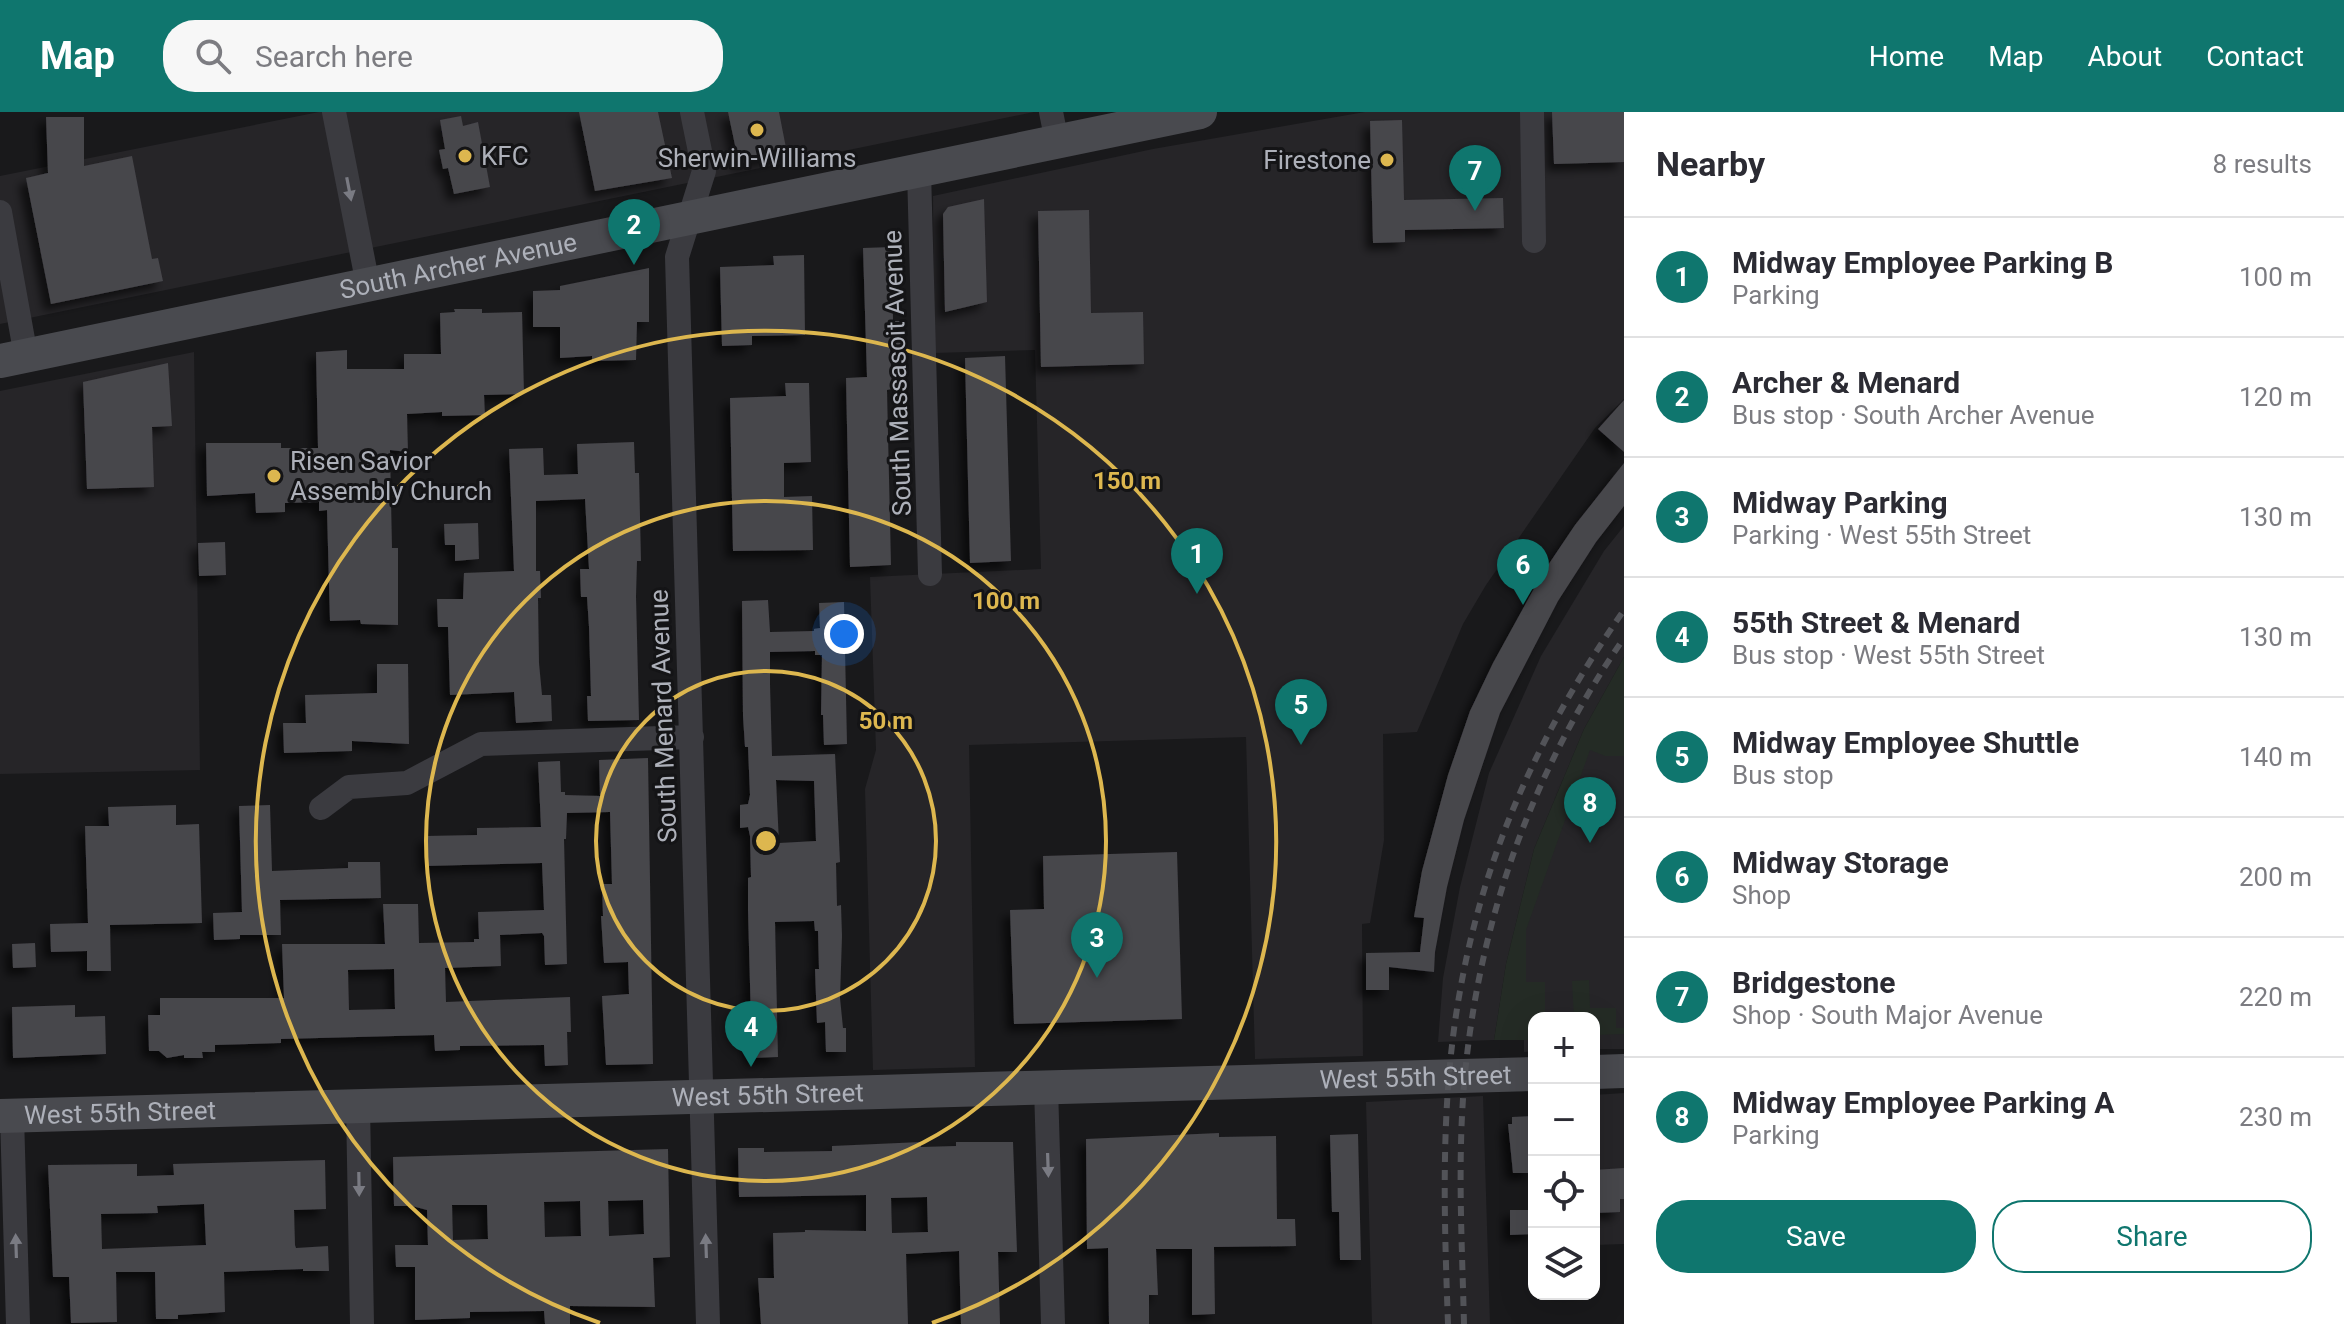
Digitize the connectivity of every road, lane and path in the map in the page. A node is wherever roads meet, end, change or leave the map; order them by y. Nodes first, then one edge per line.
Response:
1 (334, 112) edge
2 (692, 112) edge
3 (1200, 112) edge
4 (1532, 112) edge
5 (1054, 127) edge
6 (919, 171) junction
7 (0, 212) edge
8 (690, 218) junction
9 (1534, 241) dead end
10 (368, 285) junction
11 (13, 359) edge
12 (930, 574) dead end
13 (692, 737) junction
14 (321, 808) dead end
15 (1624, 1071) edge
16 (1600, 1072) edge
17 (1528, 1074) edge
18 (1046, 1087) junction
19 (702, 1097) junction
20 (358, 1106) junction
21 (6, 1116) edge
22 (18, 1324) edge
23 (362, 1324) edge
24 (708, 1324) edge
25 (1053, 1324) edge

1 -> 10 street
2 - 8 street, South Menard Avenue
3 - 5 main road, South Archer Avenue
4 - 9 street
5 - 6 main road, South Archer Avenue
6 - 8 main road, South Archer Avenue
6 - 12 street, South Massasoit Avenue
7 - 11 street
8 - 10 main road, South Archer Avenue
8 - 13 street, South Menard Avenue
10 - 11 main road, South Archer Avenue
13 - 14 street
13 - 19 street, South Menard Avenue
15 - 16 main road
17 - 18 main road, West 55th Street
18 - 19 main road, West 55th Street
18 -> 25 street
19 - 20 main road, West 55th Street
24 -> 19 street, South Menard Avenue
20 - 21 main road, West 55th Street
20 -> 23 street
22 -> 21 street

